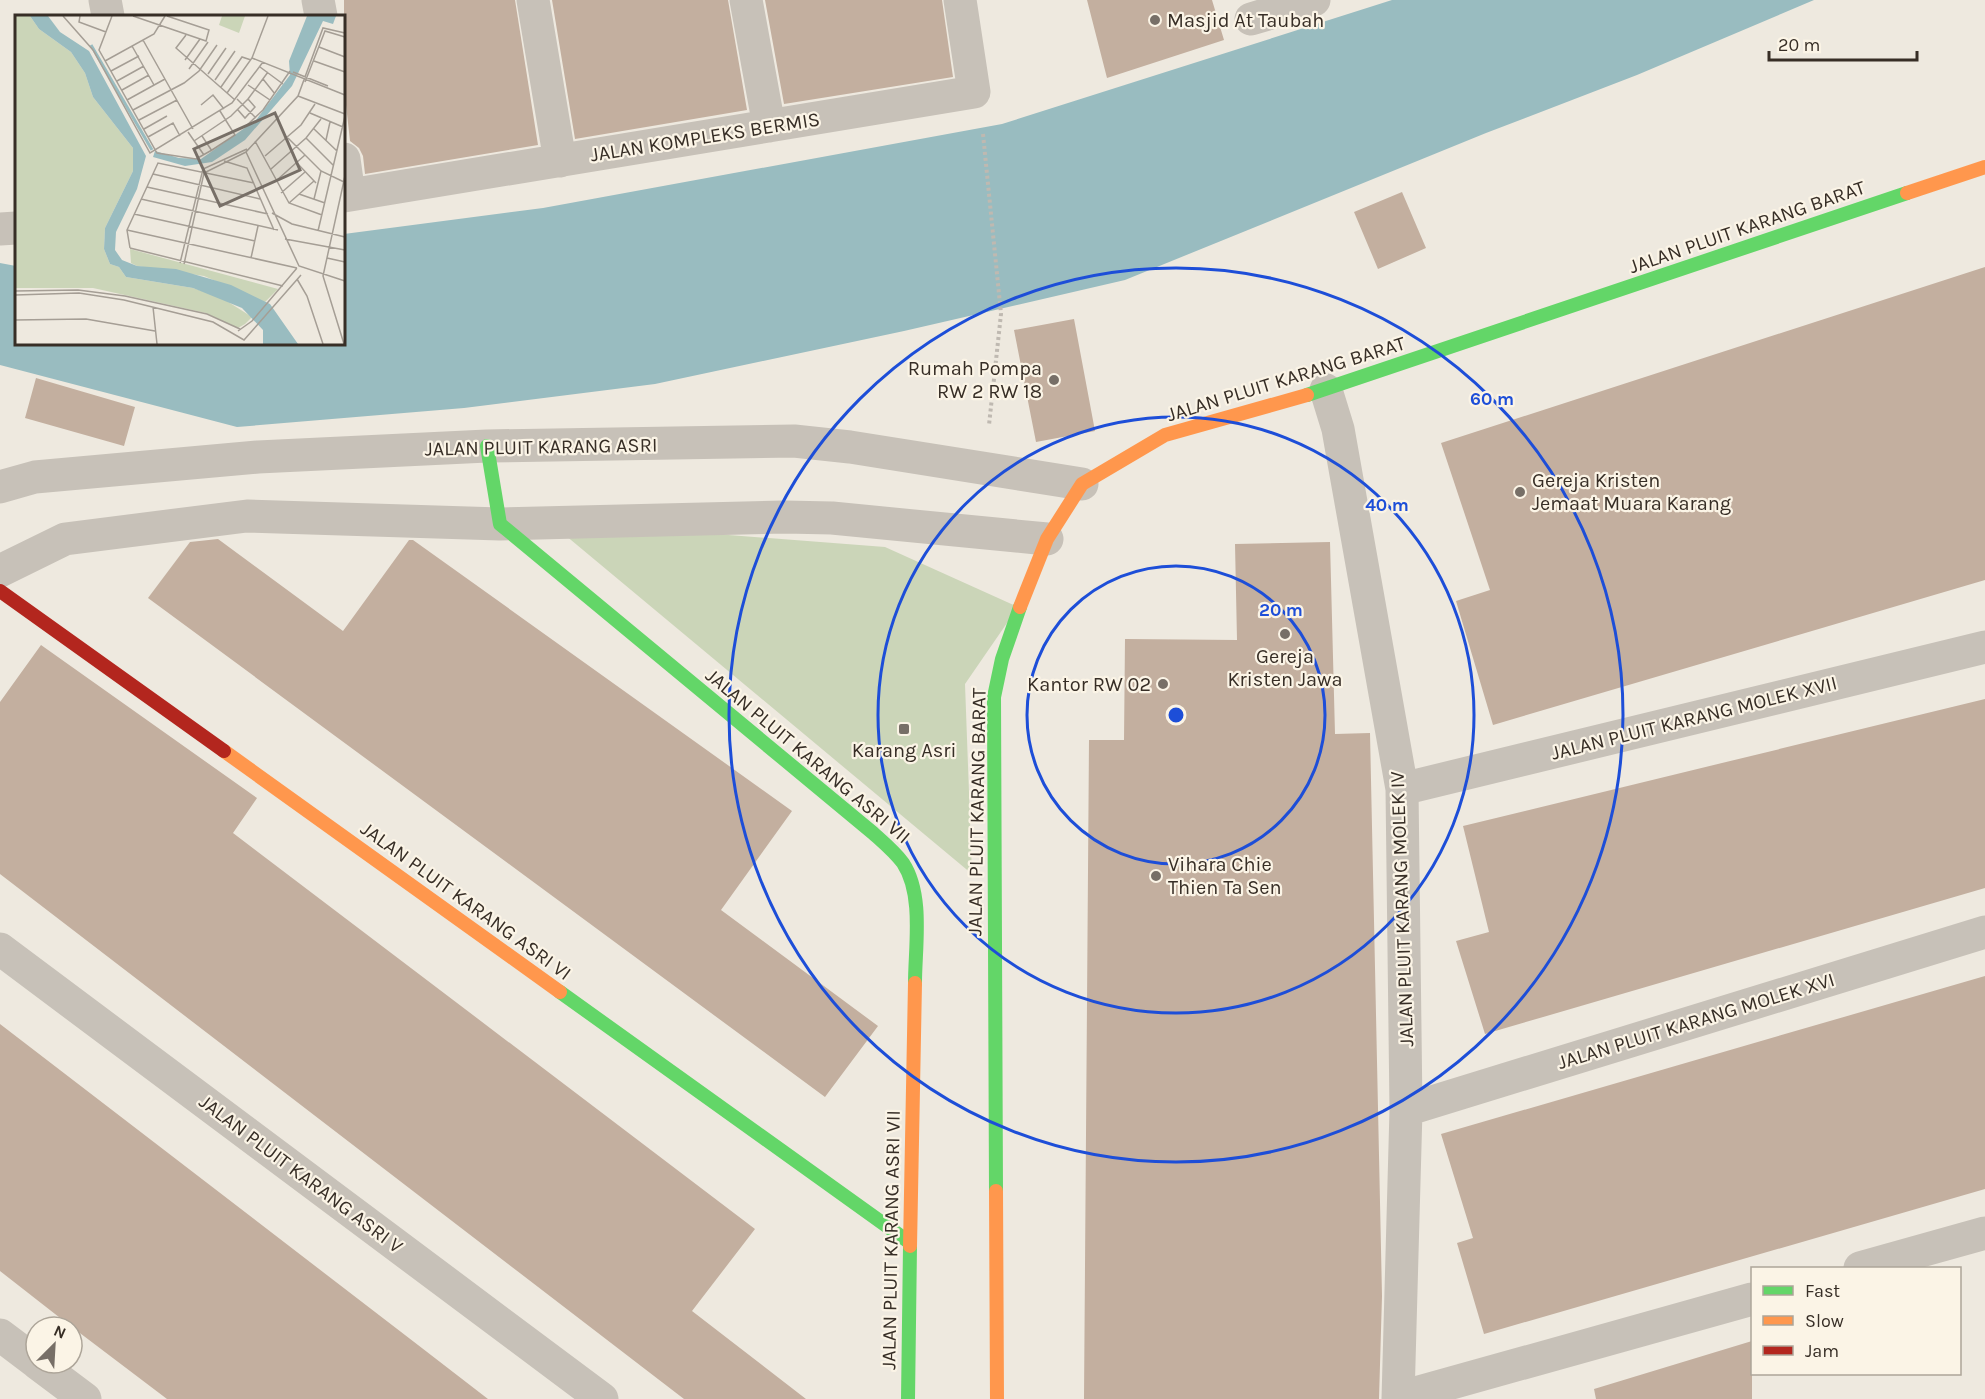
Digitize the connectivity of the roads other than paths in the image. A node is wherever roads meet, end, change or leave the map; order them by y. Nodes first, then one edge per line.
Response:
1 (105, 0) edge
2 (318, 0) edge
3 (533, 0) edge
4 (746, 0) edge
5 (960, 0) edge
6 (1314, 0) edge
7 (108, 15) edge
8 (321, 15) edge
9 (1251, 19) dead end
10 (769, 126) junction
11 (561, 160) junction
12 (1985, 166) edge
13 (345, 178) edge
14 (346, 196) edge
15 (15, 228) edge
16 (0, 230) edge
17 (1326, 390) junction
18 (488, 446) junction
19 (1082, 484) junction
20 (0, 488) edge
21 (500, 524) junction
22 (1047, 539) junction
23 (0, 571) edge
24 (0, 591) edge
25 (1985, 647) edge
26 (1402, 789) junction
27 (1985, 932) edge
28 (0, 949) edge
29 (1406, 1110) junction
30 (909, 1242) junction
31 (1982, 1243) edge
32 (1869, 1267) edge
33 (1751, 1299) edge
34 (0, 1335) edge
35 (24, 1354) edge
36 (52, 1375) edge
37 (85, 1399) edge
38 (602, 1399) edge
39 (908, 1399) edge
40 (997, 1399) edge
41 (1398, 1399) edge

1 - 7 street
2 - 8 street
3 - 11 street
4 - 10 street
5 - 10 street, JALAN KOMPLEKS BERMIS
6 - 9 street
10 - 11 street, JALAN KOMPLEKS BERMIS
11 - 14 street, JALAN KOMPLEKS BERMIS
12 - 17 street, JALAN PLUIT KARANG BARAT
13 - 14 street
15 - 16 street
17 - 19 street, JALAN PLUIT KARANG BARAT
17 - 26 street, JALAN PLUIT KARANG MOLEK IV
18 - 19 street, JALAN PLUIT KARANG ASRI
18 - 20 street, JALAN PLUIT KARANG ASRI
18 - 21 street
19 - 22 street, JALAN PLUIT KARANG BARAT
21 - 22 street
21 - 23 street
21 - 30 street, JALAN PLUIT KARANG ASRI VII
22 - 40 street, JALAN PLUIT KARANG BARAT
24 - 30 street, JALAN PLUIT KARANG ASRI VI
25 - 26 street, JALAN PLUIT KARANG MOLEK XVII
26 - 29 street, JALAN PLUIT KARANG MOLEK IV
27 - 29 street, JALAN PLUIT KARANG MOLEK XVI
28 - 38 street, JALAN PLUIT KARANG ASRI V
29 - 41 street, JALAN PLUIT KARANG MOLEK IV
30 - 39 street, JALAN PLUIT KARANG ASRI VII
31 - 32 street
33 - 41 street
34 - 35 street
36 - 37 street

